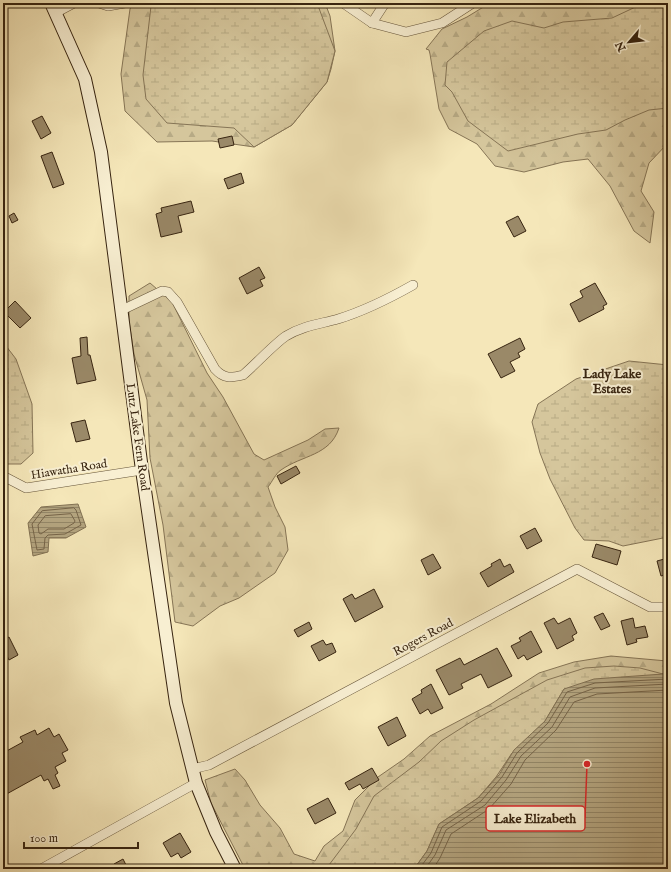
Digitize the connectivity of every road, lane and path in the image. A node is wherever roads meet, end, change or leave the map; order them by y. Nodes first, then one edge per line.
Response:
1 (74, 3) edge
2 (99, 3) edge
3 (125, 3) edge
4 (343, 3) edge
5 (385, 3) edge
6 (473, 3) edge
7 (54, 7) edge
8 (372, 23) junction
9 (413, 285) dead end
10 (122, 310) junction
11 (142, 470) junction
12 (3, 476) edge
13 (668, 607) edge
14 (192, 769) junction
15 (196, 783) junction
16 (41, 869) edge
17 (235, 869) edge

1 - 7 street
2 - 3 street
4 - 8 street
5 - 8 street
6 - 8 street
7 - 10 main road, Lutz Lake Fern Road
9 - 10 street
10 - 11 main road, Lutz Lake Fern Road
11 - 12 street, Hiawatha Road
11 - 14 main road, Lutz Lake Fern Road
13 - 14 street, Rogers Road
14 - 15 main road, Lutz Lake Fern Road
15 - 16 street
15 - 17 main road, Lutz Lake Fern Road

